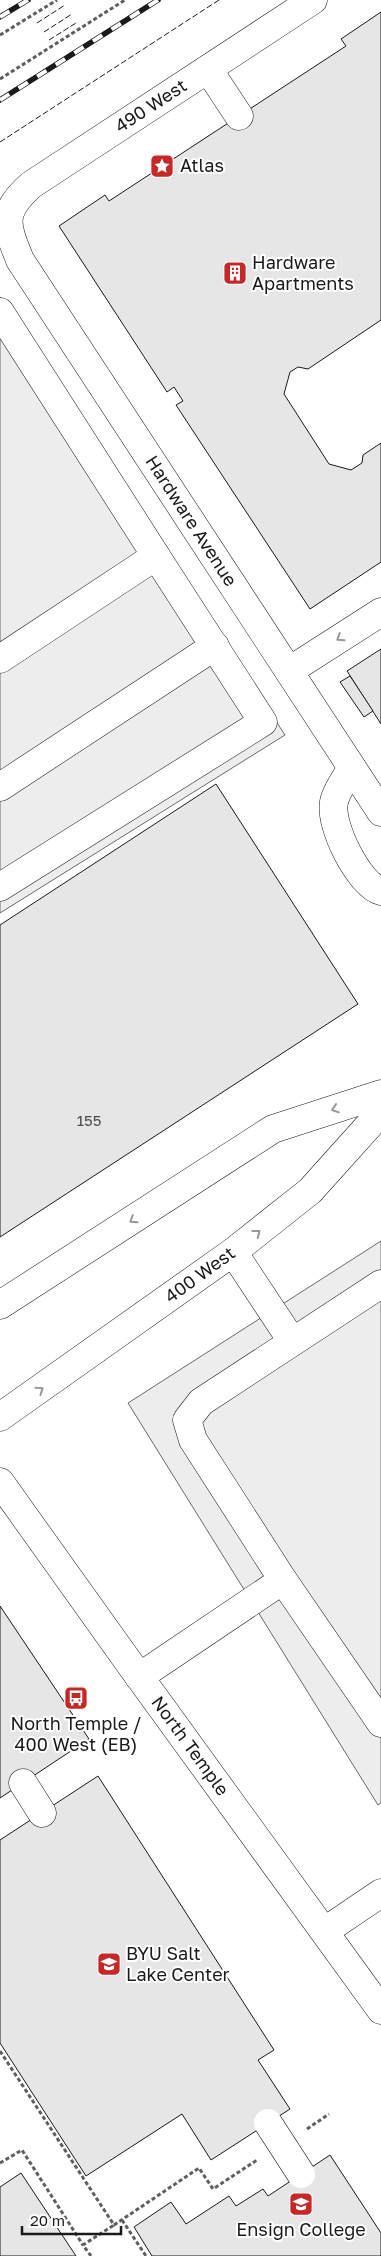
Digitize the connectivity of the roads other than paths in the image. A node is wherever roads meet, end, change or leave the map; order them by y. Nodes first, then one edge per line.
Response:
1 (314, 0) edge
2 (208, 69) junction
3 (238, 116) dead end
4 (4, 230) edge
5 (10, 267) edge
6 (0, 312) edge
7 (156, 556) junction
8 (381, 612) edge
9 (215, 646) junction
10 (0, 659) edge
11 (289, 672) junction
12 (352, 768) junction
13 (0, 787) edge
14 (381, 812) edge
15 (0, 887) edge
16 (381, 891) edge
17 (380, 1111) edge
18 (233, 1252) junction
19 (381, 1284) edge
20 (0, 1305) edge
21 (292, 1341) junction
22 (0, 1417) edge
23 (0, 1482) edge
24 (282, 1580) junction
25 (139, 1677) junction
26 (381, 1723) edge
27 (23, 1783) dead end
28 (42, 1813) dead end
29 (381, 1893) edge
30 (325, 1931) junction
31 (381, 2010) edge
32 (268, 2123) dead end
33 (301, 2174) dead end

1 - 2 street, 490 West
2 - 3 street
2 - 4 street, 490 West
4 - 5 street, Hardware Avenue
5 - 11 street, Hardware Avenue
6 - 7 street
7 - 9 street
7 - 10 street
8 -> 11 street
9 - 13 street
9 - 15 street
11 - 12 street, Hardware Avenue
12 - 14 street, Hardware Avenue
12 - 16 street
18 -> 17 street, 400 West
17 -> 20 street, 400 West
18 - 21 street
22 -> 18 street, 400 West
19 - 21 street
21 - 24 street
23 - 25 street, North Temple
24 - 25 street
24 - 26 street
25 - 30 street, North Temple
27 - 28 street
29 - 30 street
30 - 31 street, North Temple
32 - 33 street, bridge

